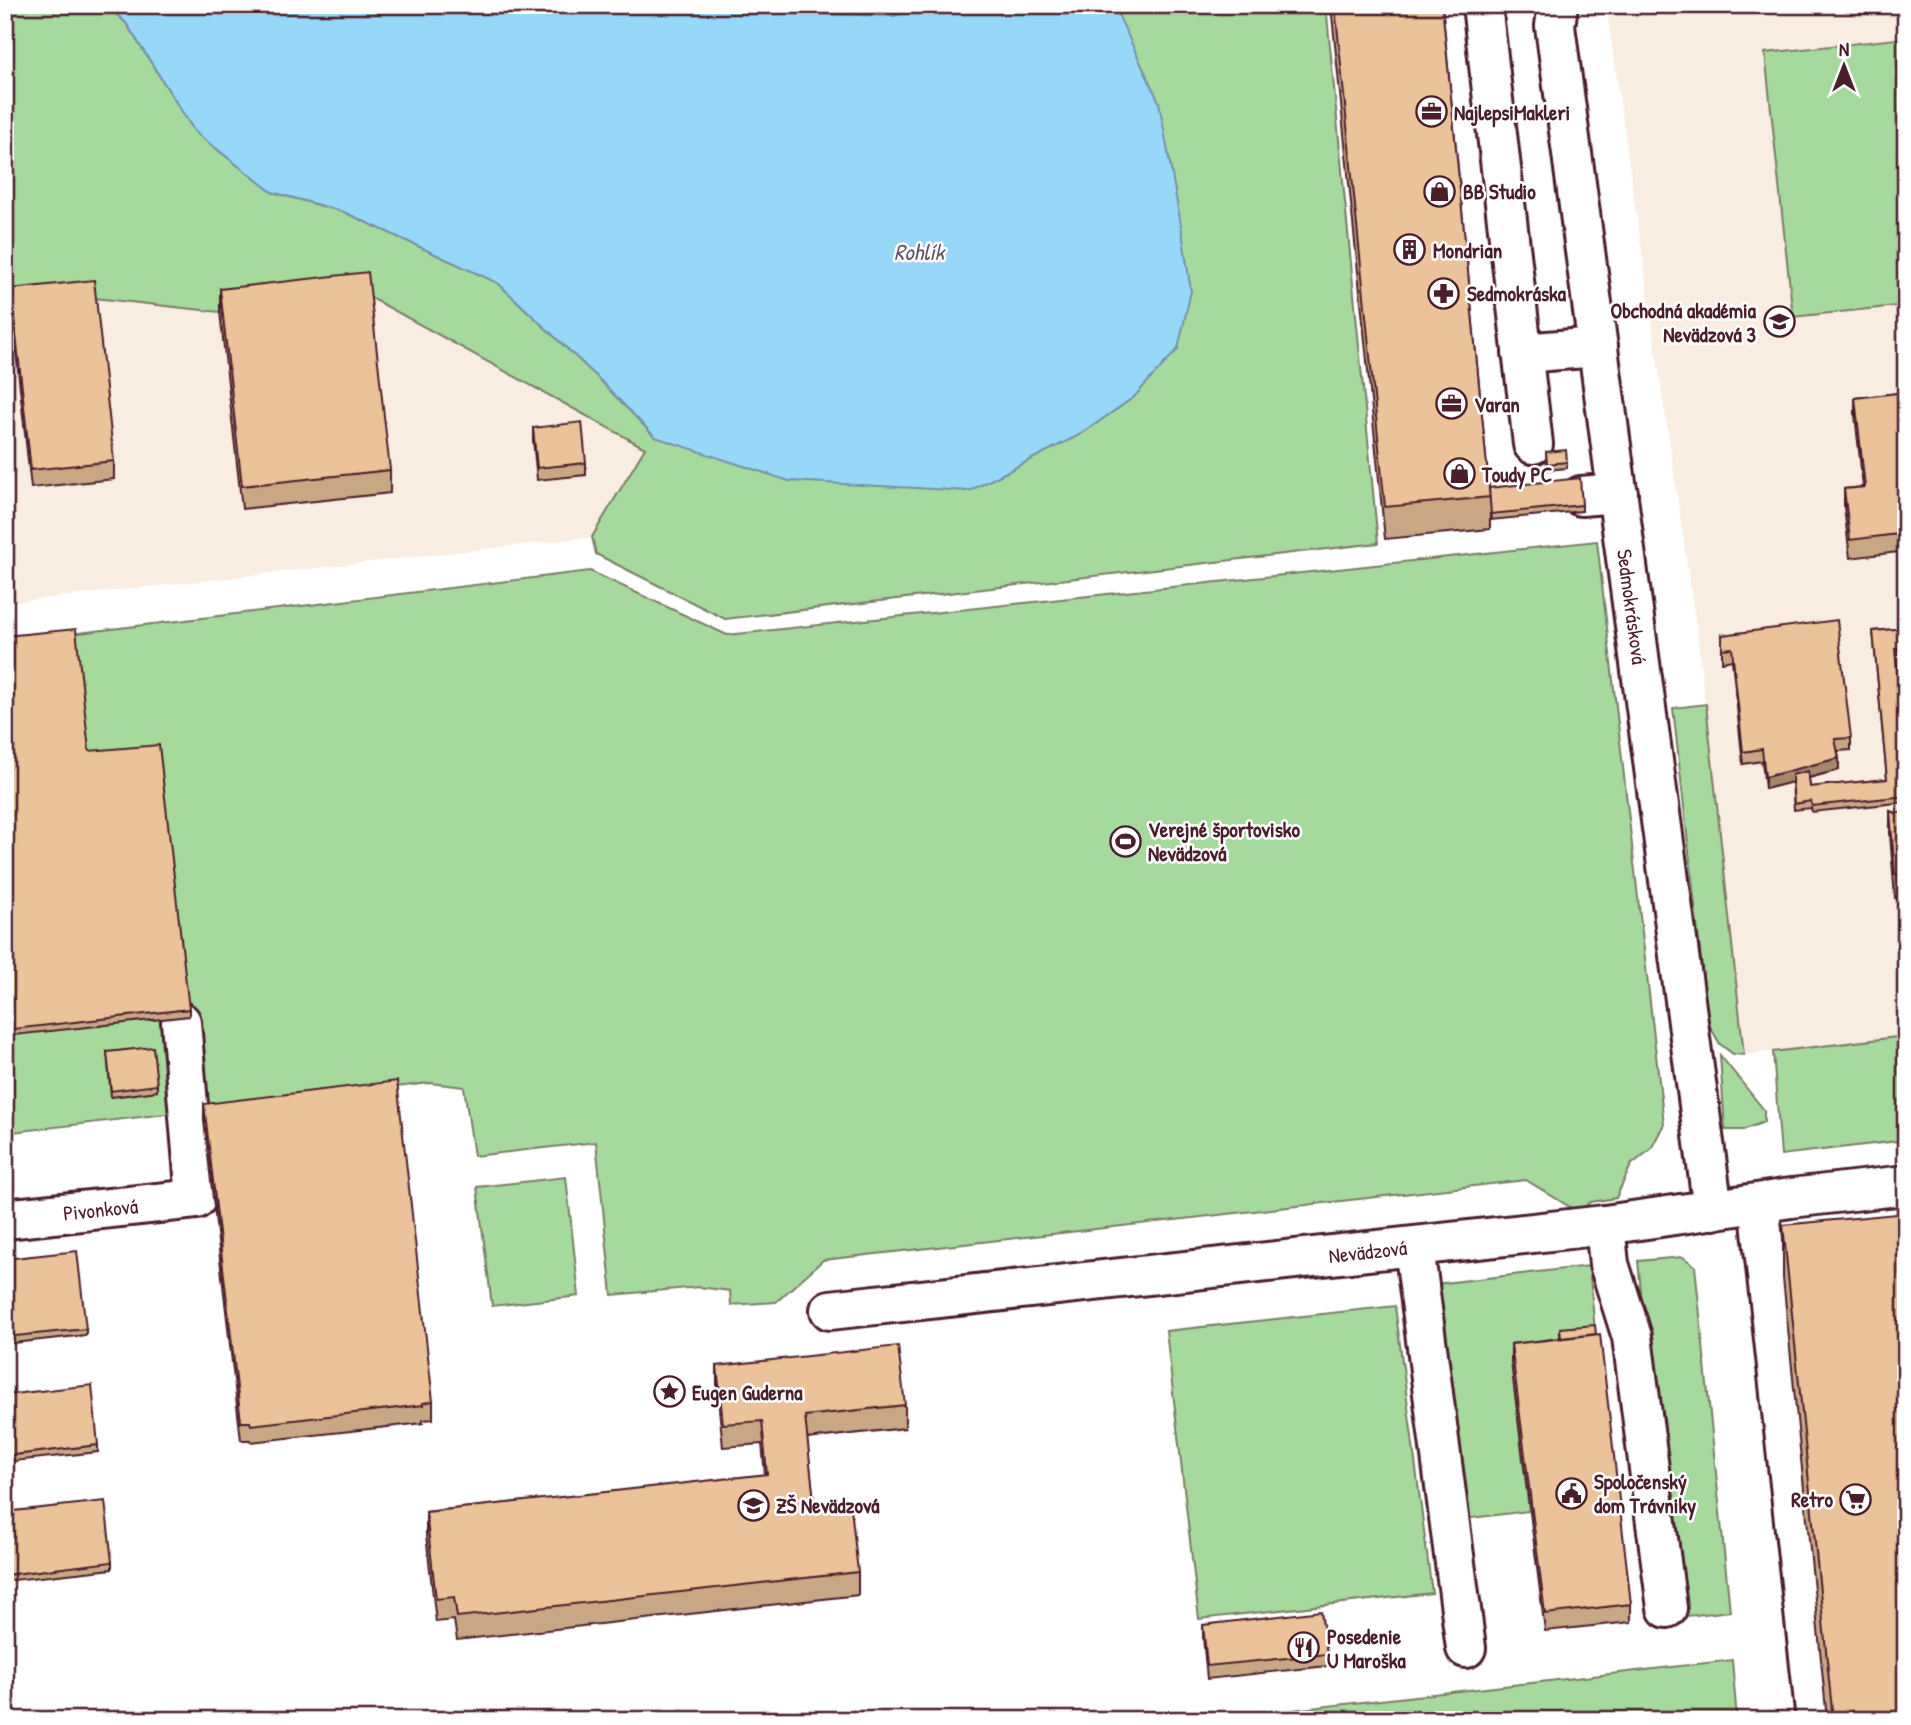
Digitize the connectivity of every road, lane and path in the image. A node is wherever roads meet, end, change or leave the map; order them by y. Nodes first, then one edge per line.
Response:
1 (1482, 5) edge
2 (1558, 5) edge
3 (1598, 347) junction
4 (1522, 353) junction
5 (1533, 444) dead end
6 (181, 1022) edge
7 (1906, 1185) edge
8 (1759, 1203) junction
9 (1713, 1210) junction
10 (5, 1219) edge
11 (1605, 1225) junction
12 (1414, 1247) junction
13 (830, 1310) dead end
14 (1667, 1608) dead end
15 (1466, 1648) dead end
16 (1816, 1720) edge

1 - 4 street
2 - 3 street, Sedmokrásková
3 - 4 street
3 - 9 street, Sedmokrásková
4 - 5 street
6 - 10 street, Pivonková
7 - 8 street, Nevädzová
8 - 9 street, Nevädzová
8 - 16 street
9 - 11 street, Nevädzová
11 - 12 street, Nevädzová
11 - 14 street
12 - 13 street, Nevädzová
12 - 15 street

